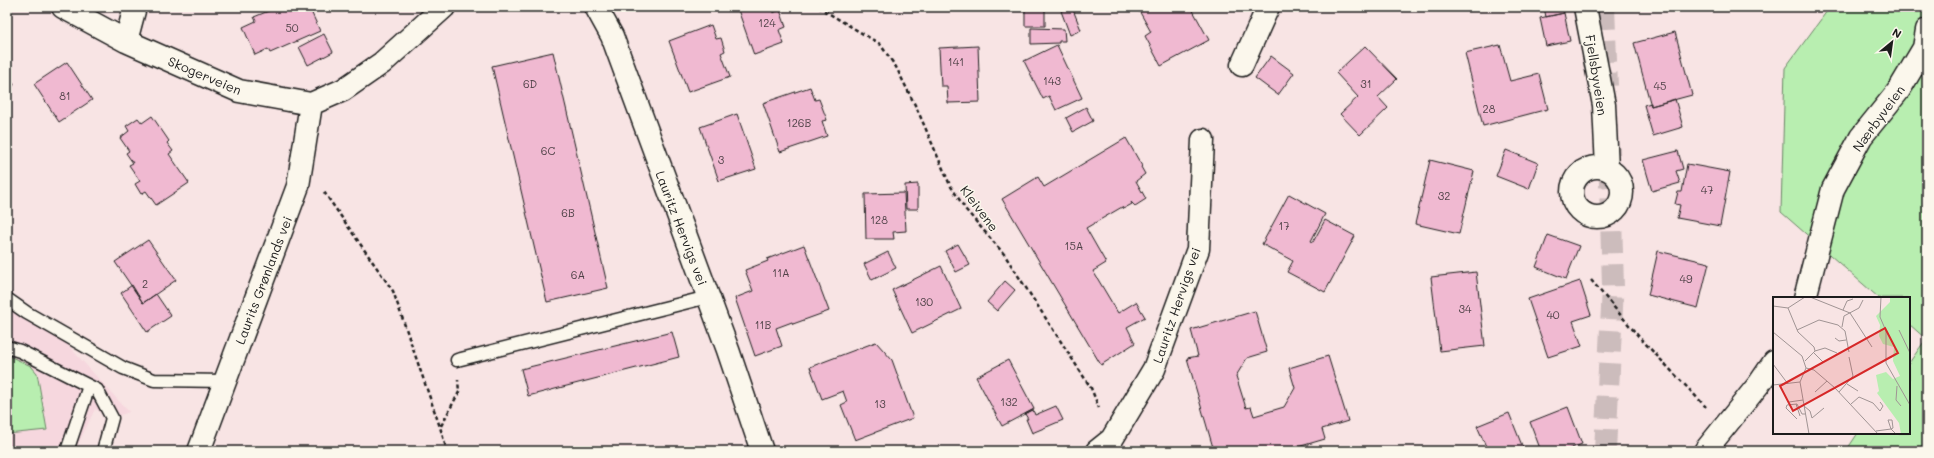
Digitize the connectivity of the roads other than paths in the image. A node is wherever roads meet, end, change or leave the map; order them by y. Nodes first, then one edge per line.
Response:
1 (63, 7) edge
2 (135, 7) edge
3 (444, 7) edge
4 (596, 7) edge
5 (1268, 7) edge
6 (1585, 7) edge
7 (1927, 30) edge
8 (126, 41) junction
9 (1242, 65) dead end
10 (310, 104) junction
11 (1203, 140) dead end
12 (1606, 168) tunnel mouth
13 (708, 297) junction
14 (1805, 297) edge
15 (7, 299) edge
16 (7, 347) edge
17 (457, 360) road end
18 (1773, 363) edge
19 (224, 381) junction
20 (89, 386) junction
21 (1104, 445) edge
22 (66, 451) edge
23 (103, 451) edge
24 (199, 451) edge
25 (762, 451) edge
26 (1705, 451) edge

1 - 8 street, Skogerveien
2 - 8 street
3 - 10 street
4 - 13 street, Lauritz Hervigs vei
5 - 9 street
6 - 12 street, Fjellsbyveien
7 - 14 street, Nærbyveien
8 - 10 street, Skogerveien
10 - 19 street, Laurits Grønlands vei
11 - 21 street, Lauritz Hervigs vei
13 - 17 lane
13 - 25 street, Lauritz Hervigs vei
15 - 19 lane
16 - 20 lane
18 - 26 street
19 - 24 street, Laurits Grønlands vei
20 - 22 lane
20 - 23 lane

